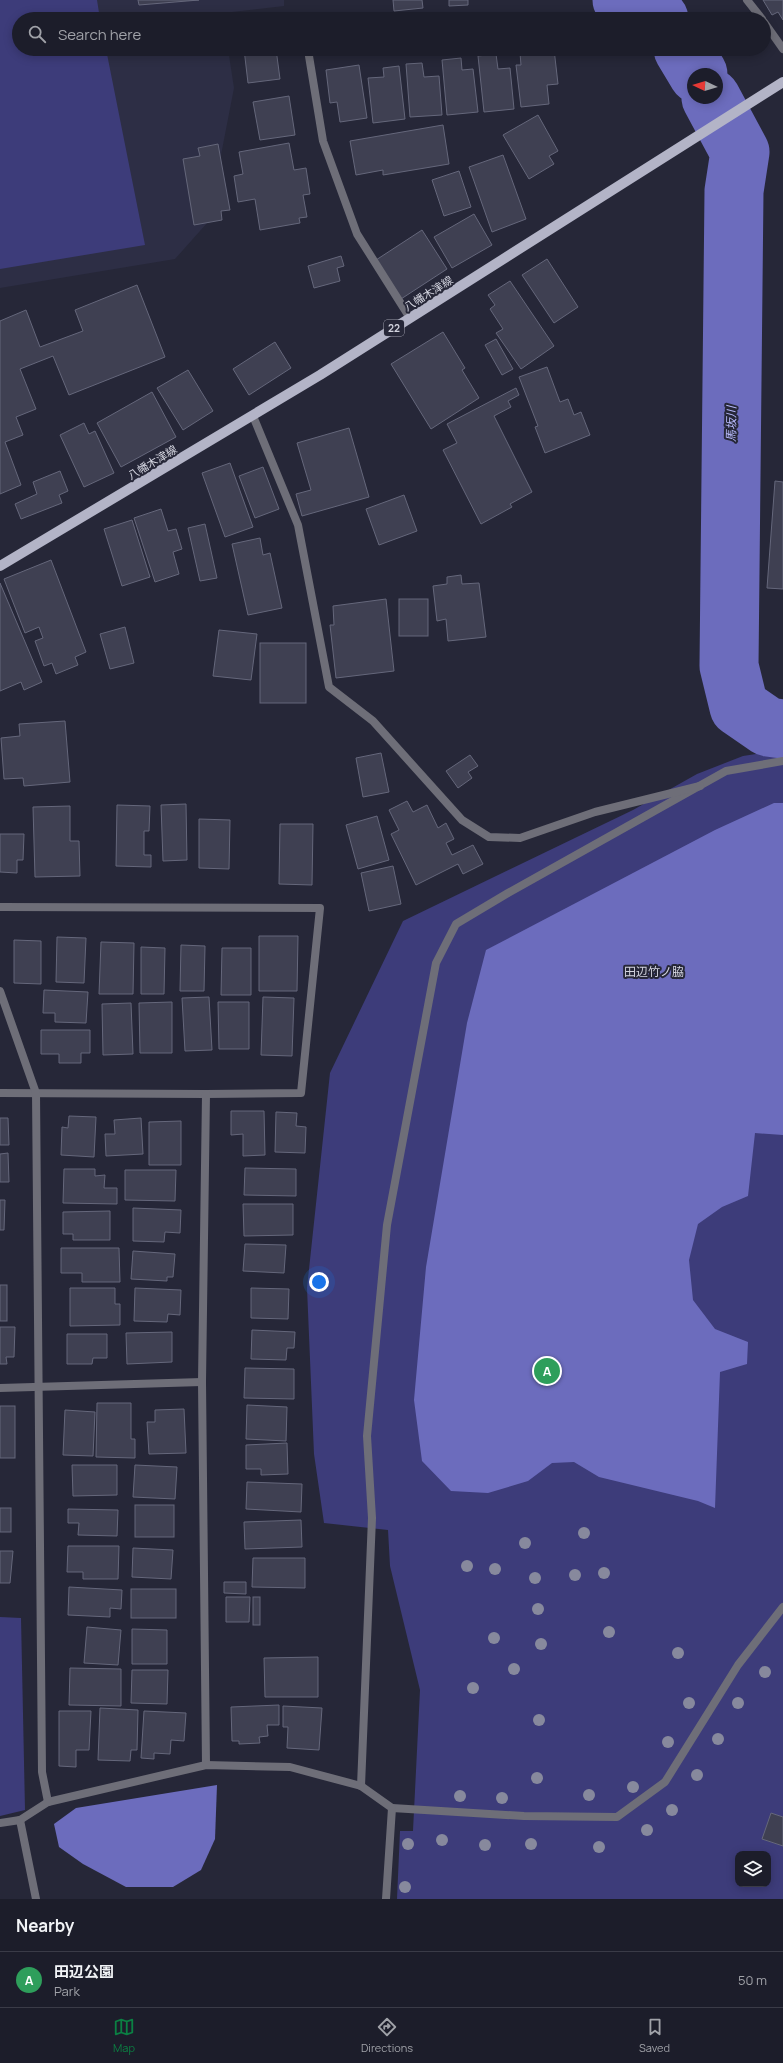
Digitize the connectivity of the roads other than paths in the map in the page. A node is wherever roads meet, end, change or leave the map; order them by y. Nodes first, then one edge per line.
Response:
1 (749, 1) edge
2 (757, 12) edge
3 (771, 32) edge
4 (783, 48) edge
5 (309, 56) edge
6 (783, 82) edge
7 (410, 318) junction
8 (253, 416) junction
9 (0, 566) edge
10 (783, 761) edge
11 (700, 786) junction
12 (0, 907) edge
13 (0, 991) edge
14 (0, 1093) edge
15 (36, 1093) junction
16 (206, 1094) junction
17 (202, 1382) junction
18 (40, 1387) junction
19 (0, 1388) edge
20 (783, 1607) edge
21 (206, 1765) junction
22 (361, 1786) junction
23 (48, 1802) junction
24 (392, 1808) junction
25 (20, 1820) junction
26 (0, 1823) edge
27 (36, 1899) edge
28 (386, 1899) edge

1 - 2 street
3 - 4 street
5 - 7 street
6 - 7 main road, 八幡木津線 / 22
7 - 8 main road, 八幡木津線 / 22
8 - 9 main road, 八幡木津線 / 22
8 - 11 street
10 - 11 street
11 - 22 street
12 - 16 street
13 - 15 street
14 - 15 street
15 - 16 street
15 - 18 street
16 - 17 street
17 - 18 street
17 - 21 street
18 - 19 street
18 - 23 street
20 - 24 street
21 - 22 street
21 - 23 street
22 - 24 street
23 - 25 street
24 - 28 street
25 - 26 street
25 - 27 street

